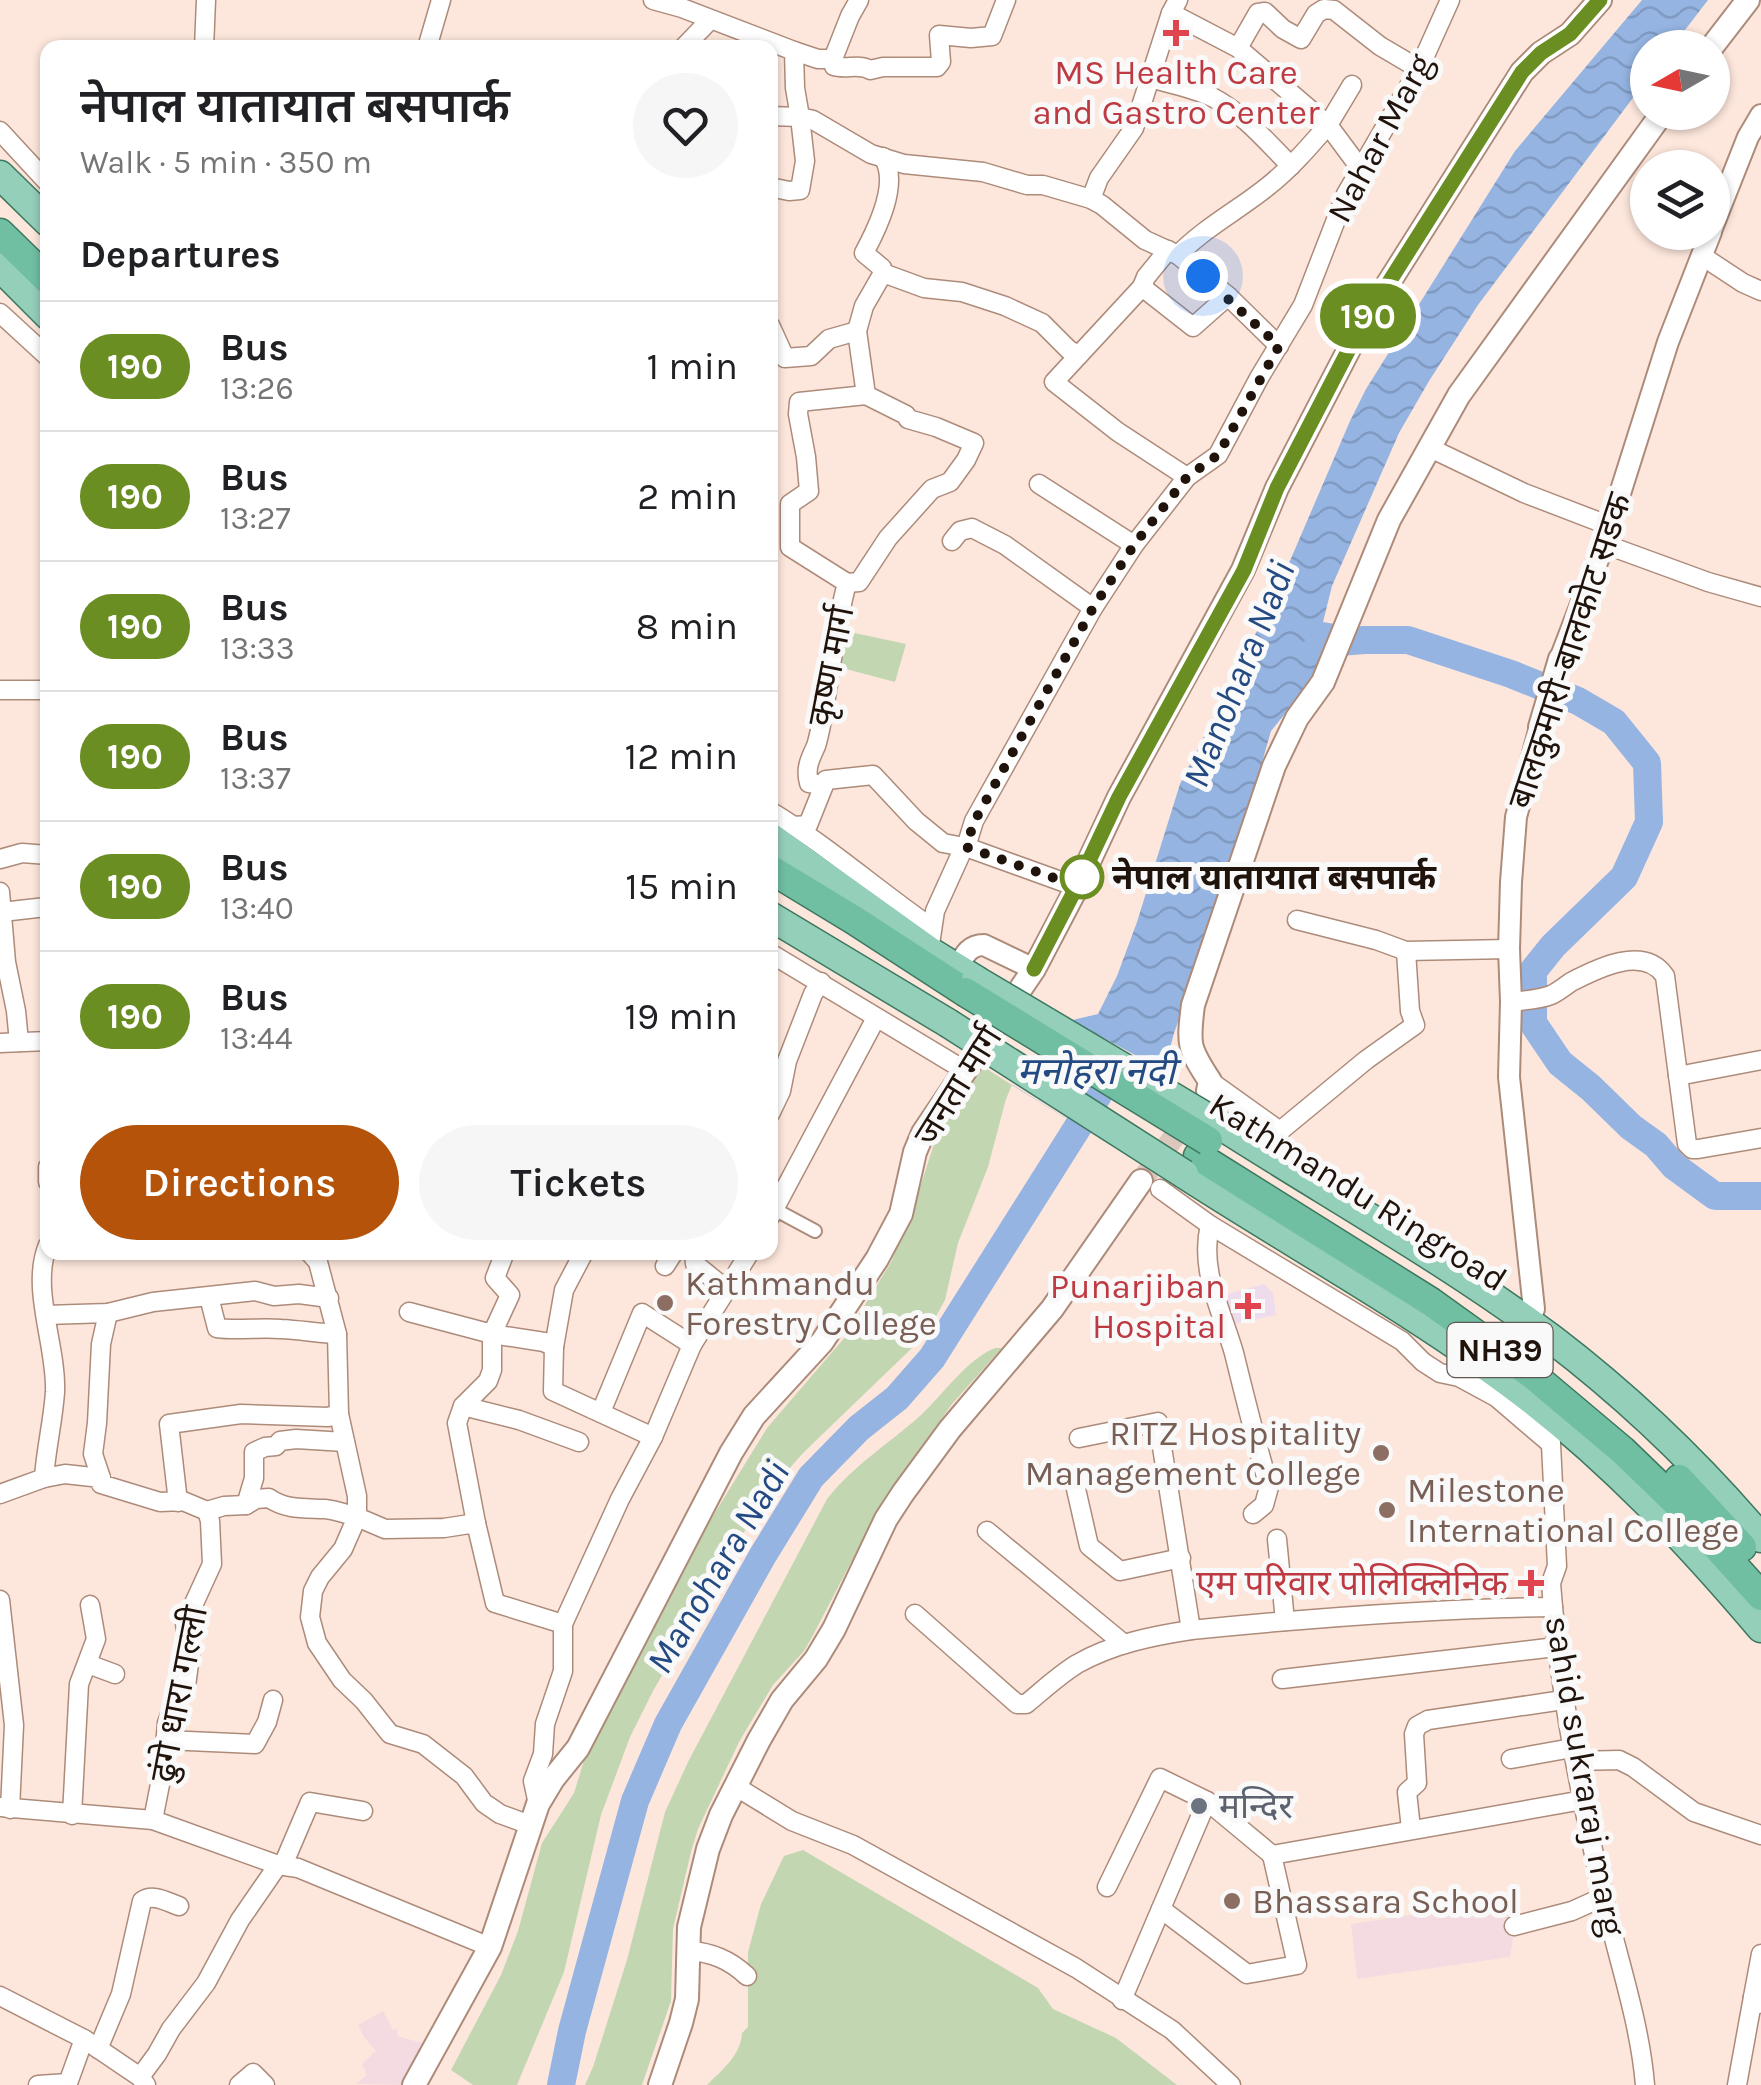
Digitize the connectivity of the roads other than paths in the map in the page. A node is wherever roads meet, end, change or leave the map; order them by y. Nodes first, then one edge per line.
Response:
1 (206, 0) edge
2 (441, 0) edge
3 (653, 0) edge
4 (859, 0) edge
5 (1006, 0) edge
6 (1600, 0) edge
7 (1748, 0) edge
8 (1445, 2) edge
9 (1175, 6) edge
10 (710, 20) junction
11 (1726, 30) edge
12 (204, 40) edge
13 (429, 40) edge
14 (691, 40) edge
15 (764, 40) edge
16 (778, 45) edge
17 (1238, 48) junction
18 (794, 51) junction
19 (833, 59) junction
20 (1418, 69) junction
21 (1150, 78) junction
22 (1352, 85) dead end
23 (1761, 115) edge
24 (778, 116) edge
25 (800, 117) junction
26 (1328, 125) junction
27 (1649, 130) edge
28 (0, 131) edge
29 (884, 158) junction
30 (1291, 166) junction
31 (1360, 168) junction
32 (40, 174) edge
33 (0, 176) edge
34 (1730, 183) edge
35 (778, 189) edge
36 (1091, 199) junction
37 (0, 213) edge
38 (40, 214) edge
39 (0, 233) edge
40 (1704, 250) edge
41 (40, 252) edge
42 (1173, 253) junction
43 (1702, 256) junction
44 (0, 267) edge
45 (40, 272) edge
46 (883, 272) junction
47 (1142, 287) junction
48 (1761, 292) edge
49 (1228, 296) junction
50 (40, 307) edge
51 (0, 312) edge
52 (857, 331) junction
53 (778, 343) edge
54 (1279, 346) junction
55 (40, 350) edge
56 (1078, 354) junction
57 (866, 394) junction
58 (1428, 447) junction
59 (1187, 477) junction
60 (1038, 484) dead end
61 (1607, 535) junction
62 (952, 542) dead end
63 (1134, 545) junction
64 (847, 584) junction
65 (1761, 597) edge
66 (1093, 608) junction
67 (1560, 660) joint
68 (0, 690) edge
69 (40, 690) edge
70 (1540, 726) joint
71 (824, 785) junction
72 (782, 831) edge
73 (965, 847) junction
74 (40, 854) edge
75 (0, 859) edge
76 (778, 873) edge
77 (1077, 886) junction
78 (0, 892) edge
79 (778, 893) edge
80 (40, 908) edge
81 (2, 912) edge
82 (778, 919) edge
83 (1297, 920) dead end
84 (931, 939) junction
85 (1509, 949) junction
86 (1406, 951) junction
87 (778, 958) edge
88 (1034, 969) junction
89 (820, 982) junction
90 (961, 994) junction
91 (1511, 1002) junction
92 (876, 1018) junction
93 (40, 1041) edge
94 (10, 1043) edge
95 (1761, 1060) edge
96 (964, 1070) junction
97 (1678, 1076) junction
98 (1209, 1086) joint
99 (778, 1097) edge
100 (1761, 1138) edge
101 (1271, 1142) junction
102 (1202, 1149) junction
103 (1150, 1185) joint
104 (778, 1201) edge
105 (778, 1217) edge
106 (1210, 1226) junction
107 (814, 1232) dead end
108 (44, 1260) edge
109 (316, 1260) edge
110 (502, 1260) edge
111 (580, 1260) edge
112 (694, 1260) edge
113 (745, 1260) edge
114 (727, 1290) junction
115 (209, 1296) junction
116 (329, 1298) junction
117 (409, 1312) dead end
118 (108, 1313) junction
119 (52, 1316) junction
120 (1528, 1322) junction
121 (337, 1334) junction
122 (492, 1334) junction
123 (692, 1345) junction
124 (554, 1347) junction
125 (463, 1406) junction
126 (1542, 1408) junction
127 (601, 1412) junction
128 (339, 1414) junction
129 (653, 1437) junction
130 (1079, 1438) dead end
131 (345, 1442) junction
132 (579, 1442) dead end
133 (1552, 1444) junction
134 (44, 1478) junction
135 (100, 1478) junction
136 (1076, 1489) dead end
137 (0, 1494) edge
138 (178, 1502) junction
139 (246, 1506) junction
140 (208, 1511) junction
141 (1253, 1514) dead end
142 (357, 1517) junction
143 (476, 1523) junction
144 (986, 1531) dead end
145 (1761, 1538) edge
146 (1277, 1539) dead end
147 (1181, 1558) junction
148 (1761, 1569) edge
149 (1761, 1596) edge
150 (0, 1600) edge
151 (90, 1605) dead end
152 (1553, 1607) junction
153 (916, 1614) dead end
154 (1284, 1620) junction
155 (563, 1624) junction
156 (1761, 1628) edge
157 (1192, 1630) junction
158 (1124, 1644) junction
159 (1556, 1647) junction
160 (88, 1664) junction
161 (3, 1665) edge
162 (115, 1674) dead end
163 (1282, 1680) dead end
164 (273, 1700) dead end
165 (1563, 1700) junction
166 (166, 1740) junction
167 (1574, 1755) junction
168 (1511, 1758) dead end
169 (735, 1786) junction
170 (1583, 1800) junction
171 (1207, 1801) junction
172 (5, 1808) edge
173 (363, 1811) dead end
174 (72, 1815) junction
175 (534, 1815) junction
176 (153, 1820) junction
177 (1411, 1829) junction
178 (1761, 1835) edge
179 (1272, 1855) junction
180 (280, 1865) junction
181 (1107, 1887) dead end
182 (1604, 1897) junction
183 (179, 1906) dead end
184 (1161, 1909) junction
185 (1514, 1926) dead end
186 (490, 1946) junction
187 (687, 1950) junction
188 (1761, 1954) edge
189 (748, 1976) dead end
190 (0, 1996) edge
191 (1122, 2000) junction
192 (1757, 2003) edge
193 (91, 2044) junction
194 (143, 2081) edge
195 (38, 2085) edge
196 (239, 2085) edge
197 (265, 2085) edge
198 (414, 2085) edge
199 (660, 2085) edge
200 (1231, 2085) edge
201 (1646, 2085) edge
202 (1738, 2085) edge

1 - 12 street
2 - 13 street
3 - 10 street
4 - 19 street
5 - 19 street
6 - 77 main road, जनता मार्ग
7 - 11 main road
8 - 20 street, Nahar Marg
9 - 17 street
9 - 21 street
10 - 14 street
10 - 15 street
16 - 18 street
17 - 20 street
17 - 26 street
18 - 19 street
18 - 25 street
20 - 31 street, Nahar Marg
21 - 30 street
21 - 36 street
22 - 26 street
23 - 34 street, बालकुमारी-बालकोट सडक
24 - 25 street
25 - 29 street
25 - 35 street
26 - 30 street
26 - 31 street
27 - 58 main road
28 - 32 street
29 - 36 street
29 - 46 street
30 - 42 street
31 - 54 street, Nahar Marg
33 - 38 main road
36 - 42 street
37 - 41 highway
39 - 45 highway
40 - 43 street, बालकुमारी-बालकोट सडक
42 - 47 street
42 - 49 street
43 - 48 street
43 - 61 street, बालकुमारी-बालकोट सडक
44 - 50 main road
46 - 52 street
46 - 56 street
47 - 49 street
47 - 56 street
49 - 54 street
51 - 55 street
52 - 53 street
52 - 57 street
54 - 59 street, Nahar Marg
56 - 59 street
57 - 64 street, कृष्ण मार्ग
57 - 64 street
58 - 61 street
58 - 98 main road
59 - 63 street, Nahar Marg
60 - 63 street
61 - 65 street
61 - 67 street, बालकुमारी-बालकोट सडक
62 - 66 street
63 - 66 street, Nahar Marg
64 - 71 street, कृष्ण मार्ग
66 - 73 street, Nahar Marg
67 - 70 main road, बालकुमारी-बालकोट सडक
68 - 69 street
70 - 85 street, बालकुमारी-बालकोट सडक
71 - 72 street
71 - 73 street, कृष्ण मार्ग
72 - 84 main road
73 - 77 street
73 - 84 street, Nahar Marg
74 - 75 street
76 - 90 highway, Kathmandu Ringroad / NH39
77 - 88 main road, जनता मार्ग
78 - 81 street
79 - 90 highway, Kathmandu Ringroad / NH39
80 - 81 street
81 - 94 street
82 - 90 main road
83 - 86 street
84 - 90 main road
85 - 86 street
85 - 91 street, बालकुमारी-बालकोट सडक
86 - 101 street
87 - 89 street
88 - 90 street
88 - 96 main road, जनता मार्ग
89 - 92 street
89 - 99 street
90 - 102 highway, Kathmandu Ringroad / NH39, bridge
90 - 102 main road, bridge
91 - 97 street
91 - 120 street, बालकुमारी-बालकोट सडक
92 - 96 street
92 - 104 street
93 - 94 street
95 - 97 street
96 - 175 main road, जनता मार्ग
97 - 100 street
98 - 101 street
101 - 102 main road
101 - 120 main road
102 - 126 main road
102 - 148 highway, Kathmandu Ringroad / NH39
102 - 149 highway, Kathmandu Ringroad / NH39
103 - 106 street
103 - 169 main road
105 - 107 street
106 - 133 street
106 - 141 street
108 - 119 street
109 - 116 street
110 - 122 street
111 - 124 street
112 - 114 street
113 - 114 street
114 - 123 street
115 - 116 street
115 - 118 street
115 - 121 street
116 - 121 street
117 - 122 street
118 - 119 street
118 - 135 street
119 - 134 street
120 - 145 main road
121 - 128 street
122 - 124 street
122 - 125 street
123 - 127 street
123 - 129 street
124 - 127 street
125 - 132 street
125 - 143 street
126 - 133 street, sahid sukraraj marg
126 - 156 main road
127 - 129 street
128 - 131 street
128 - 138 street
129 - 155 street
130 - 147 street
131 - 139 street
131 - 142 street
133 - 152 street, sahid sukraraj marg
134 - 135 street
134 - 137 street
135 - 138 street
136 - 147 street
138 - 140 street
139 - 140 street
139 - 142 street
140 - 166 street, ढुंगे धारा गल्ली
142 - 143 street
142 - 175 street
143 - 155 street
144 - 158 street
146 - 154 street
147 - 157 street
150 - 161 street
151 - 160 street
152 - 154 street
152 - 159 street, sahid sukraraj marg
153 - 158 street
154 - 157 street
155 - 175 street
157 - 158 street
159 - 163 street
159 - 165 street, sahid sukraraj marg
160 - 162 street
160 - 174 street
161 - 172 street
164 - 166 street
165 - 167 street, sahid sukraraj marg
165 - 177 street
166 - 176 street, ढुंगे धारा गल्ली
167 - 168 street
167 - 170 street, sahid sukraraj marg
167 - 178 street
169 - 187 main road
169 - 191 street
170 - 177 street
170 - 182 street, sahid sukraraj marg
171 - 179 street
171 - 181 street
171 - 184 street
172 - 174 street
173 - 180 street
174 - 176 street
175 - 186 main road, जनता मार्ग
176 - 180 street
177 - 179 street
179 - 184 street
180 - 186 street
180 - 194 street
182 - 185 street
182 - 201 street, sahid sukraraj marg
183 - 193 street
184 - 191 street
186 - 198 main road, जनता मार्ग
187 - 189 street
187 - 199 main road
188 - 192 street
190 - 193 street
191 - 200 street
192 - 202 street
193 - 194 street
193 - 195 street
196 - 197 street

